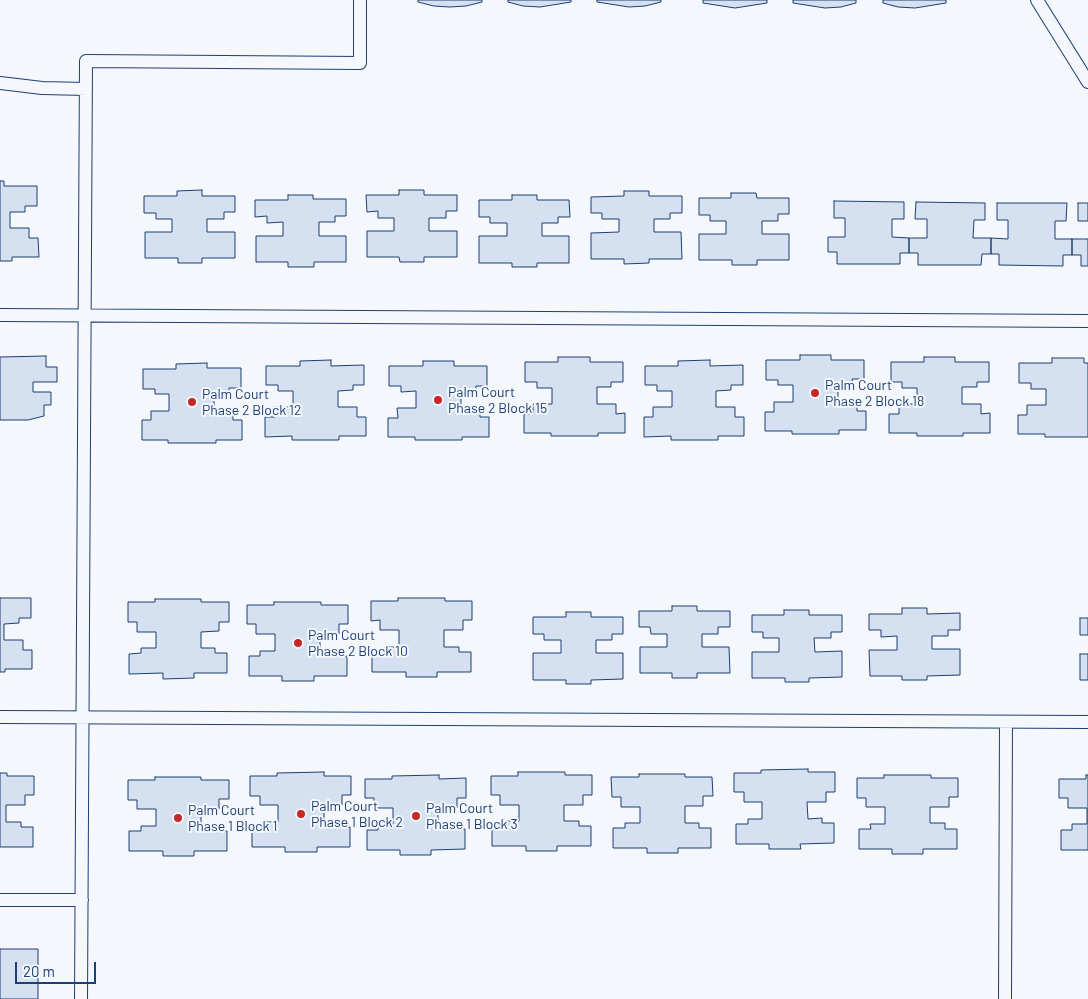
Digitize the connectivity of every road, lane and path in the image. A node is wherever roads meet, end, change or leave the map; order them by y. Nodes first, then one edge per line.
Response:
1 (360, 0) edge
2 (1037, 0) edge
3 (1088, 82) edge
4 (0, 83) edge
5 (86, 89) junction
6 (0, 315) edge
7 (85, 316) junction
8 (1088, 321) edge
9 (0, 717) edge
10 (83, 717) junction
11 (1006, 722) junction
12 (1088, 722) edge
13 (0, 900) edge
14 (82, 900) junction
15 (81, 999) edge
16 (1004, 999) edge

1 - 5 lane
2 - 3 lane
4 - 5 lane
5 - 7 lane
6 - 7 lane
7 - 8 lane
7 - 10 lane
9 - 10 lane
10 - 11 lane
10 - 14 lane
11 - 12 lane
11 - 16 lane
13 - 14 lane
14 - 15 lane

